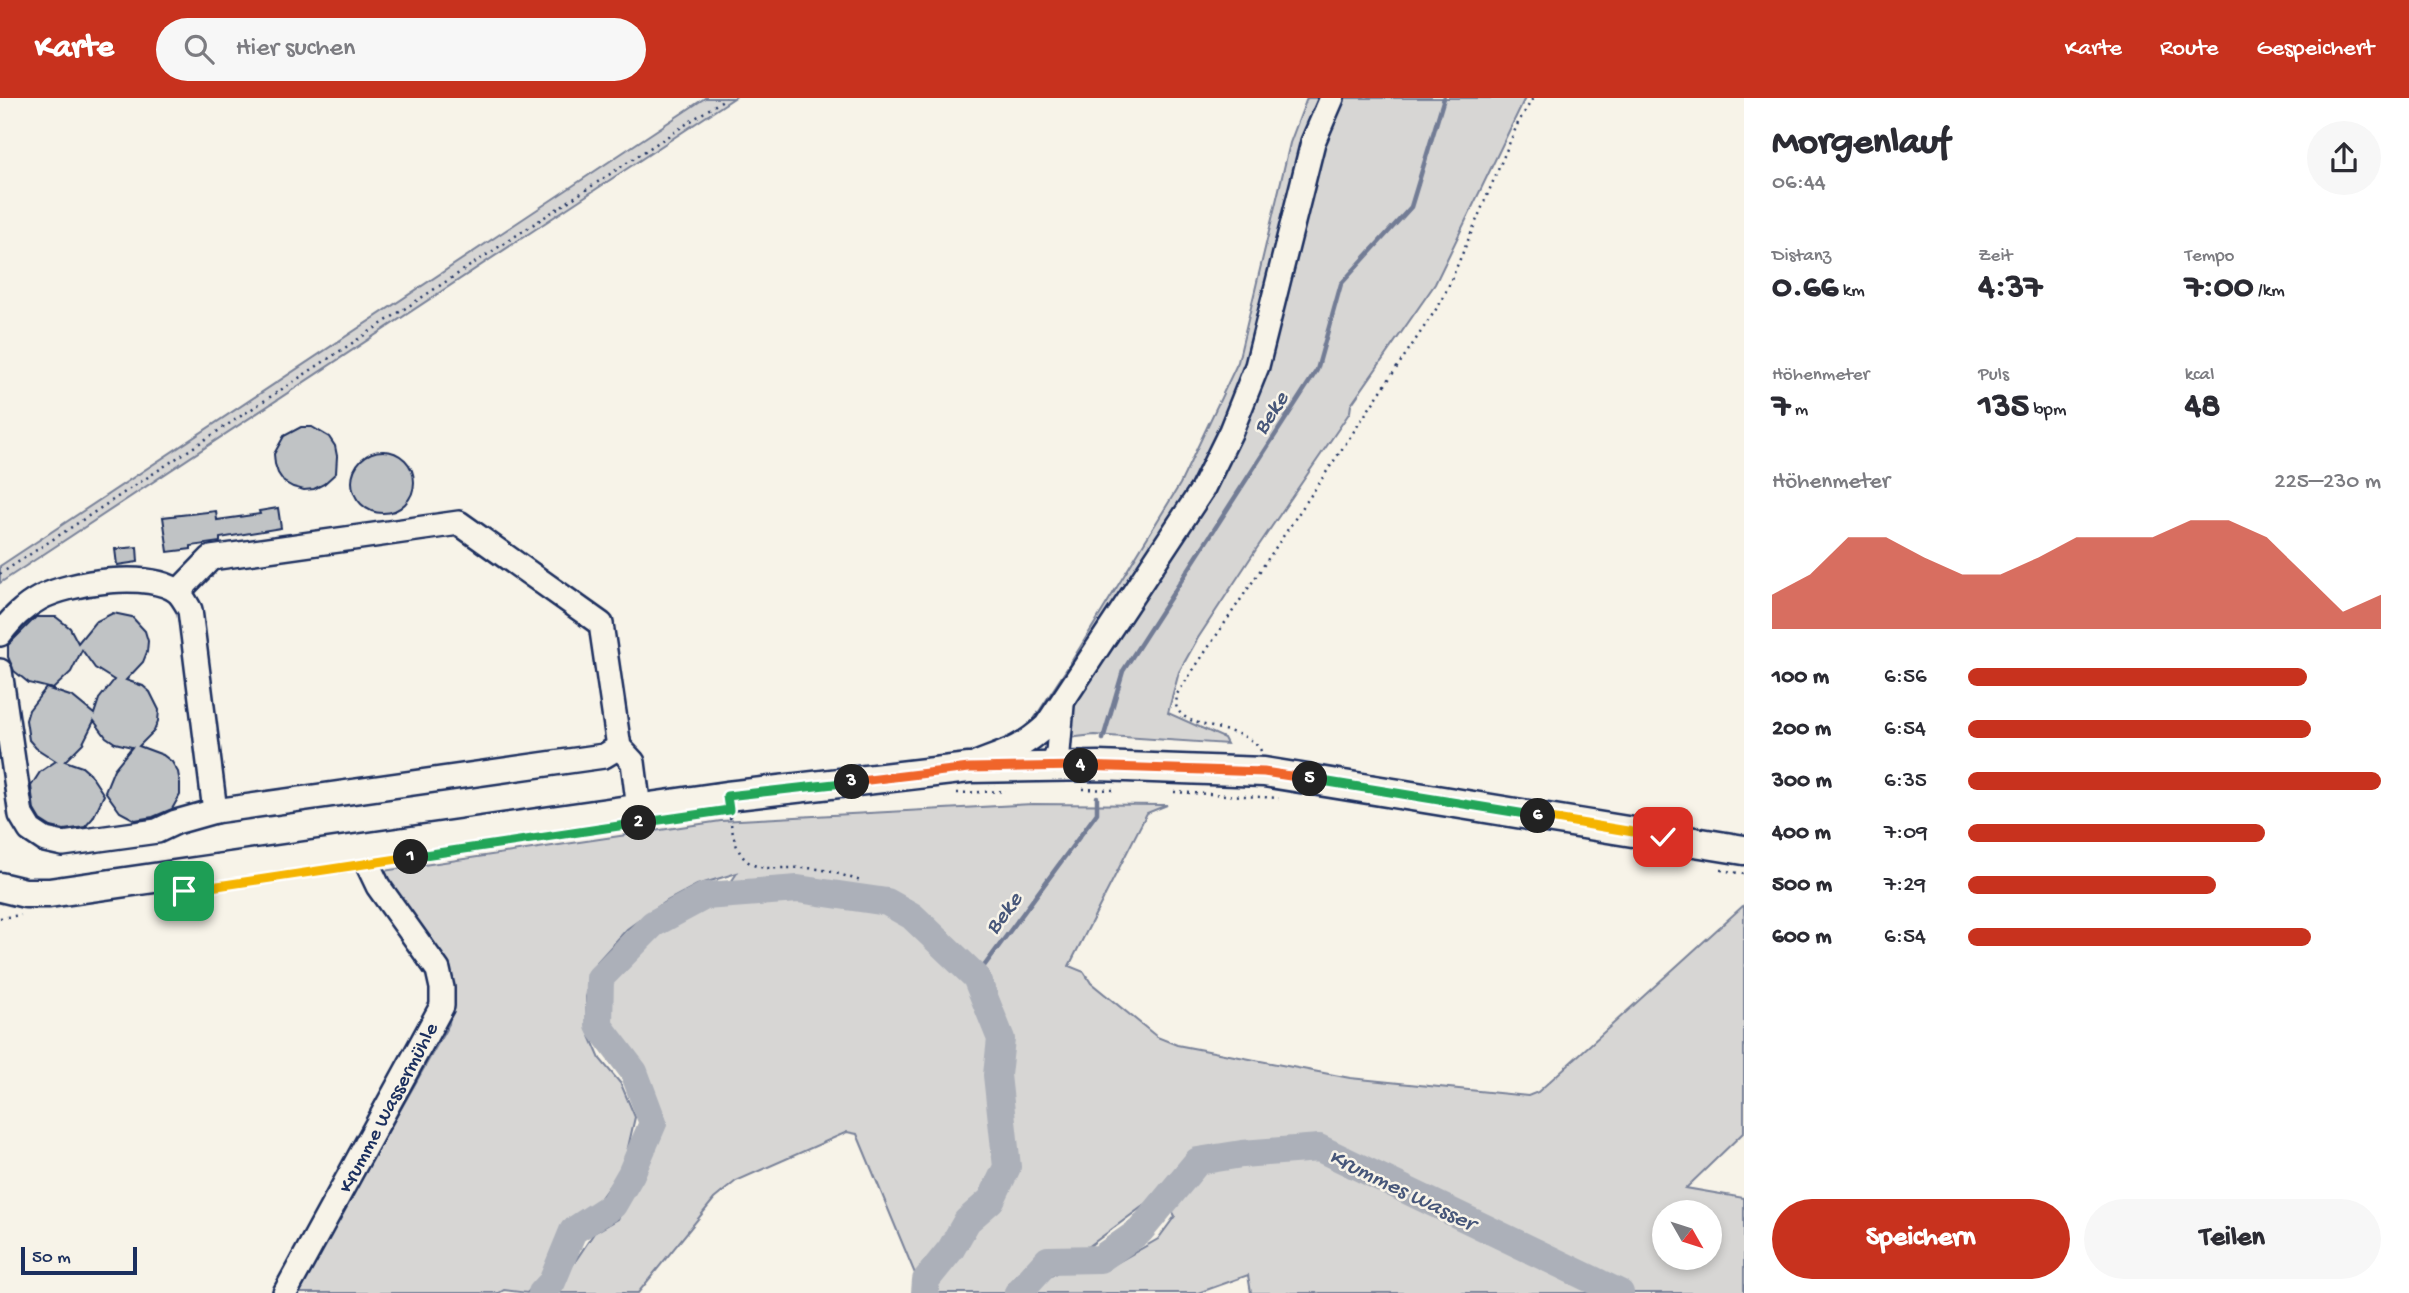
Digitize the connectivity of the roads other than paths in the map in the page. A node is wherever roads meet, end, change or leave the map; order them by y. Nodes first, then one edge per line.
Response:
1 (1332, 98) edge
2 (178, 592) junction
3 (0, 634) edge
4 (0, 671) edge
5 (1054, 727) junction
6 (619, 747) junction
7 (1052, 766) junction
8 (1098, 766) junction
9 (969, 768) junction
10 (639, 809) junction
11 (215, 811) junction
12 (366, 846) junction
13 (1744, 850) edge
14 (0, 887) edge
15 (285, 1293) edge

1 - 5 street
2 - 3 street
2 - 6 street
2 - 11 street
4 - 11 street
5 - 7 street
5 - 8 street
5 - 9 street
6 - 10 street
6 - 11 street
7 - 8 main road
7 - 9 main road
8 - 13 main road
9 - 10 main road
10 - 12 main road
12 - 14 main road
12 - 15 street, Krumme Wassermühle

